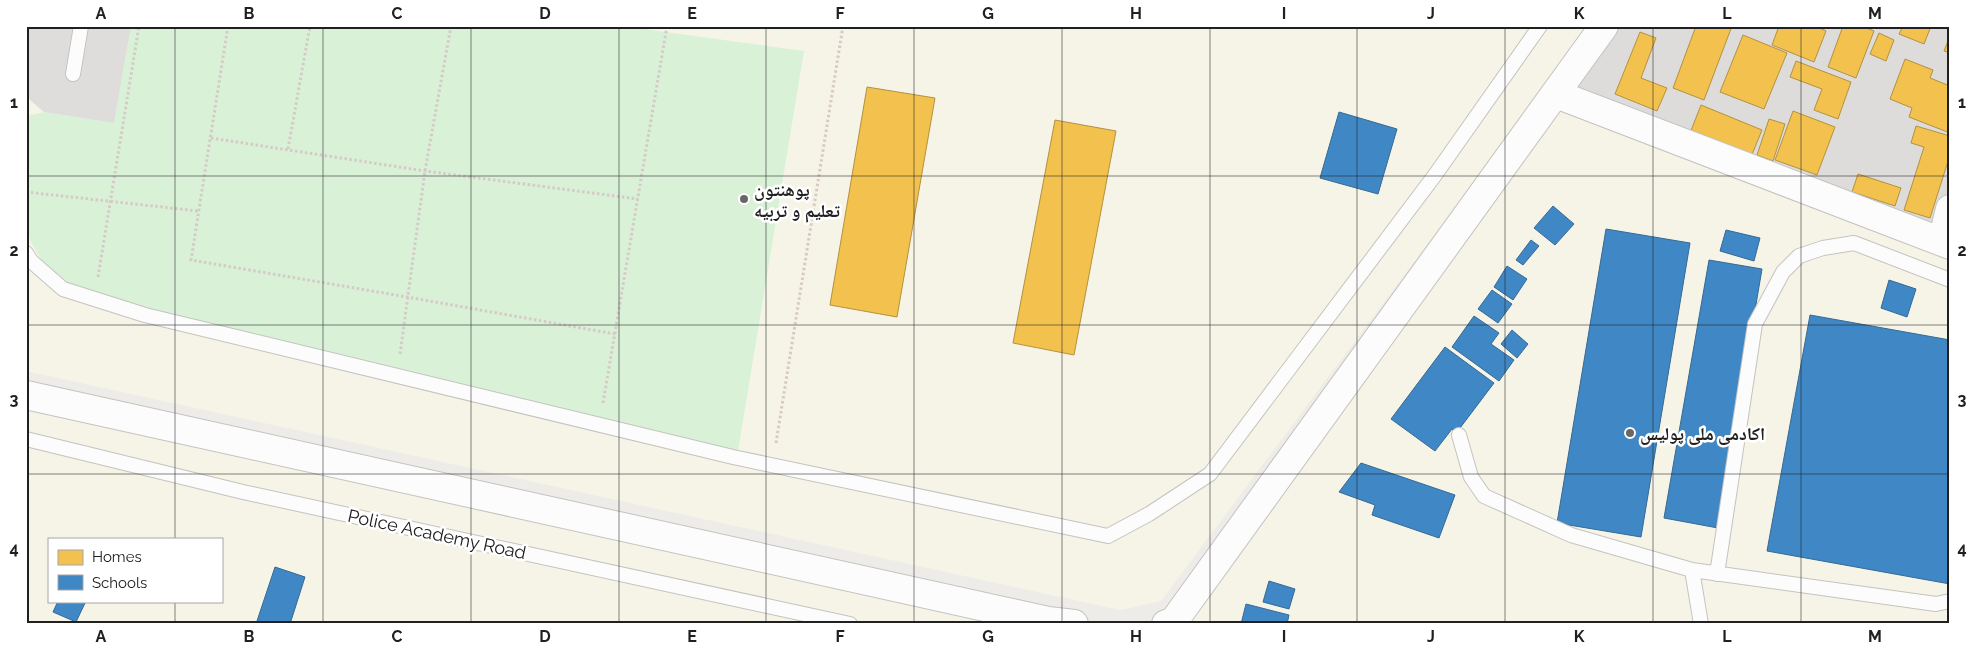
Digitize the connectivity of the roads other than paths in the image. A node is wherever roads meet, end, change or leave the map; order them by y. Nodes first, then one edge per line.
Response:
1 (81, 26) edge
2 (1540, 26) edge
3 (1604, 26) edge
4 (72, 74) dead end
5 (1556, 94) junction
6 (1950, 209) edge
7 (1946, 243) edge
8 (26, 253) edge
9 (1950, 280) edge
10 (26, 395) edge
11 (1459, 435) dead end
12 (26, 439) edge
13 (1692, 570) junction
14 (1717, 574) junction
15 (1950, 600) edge
16 (850, 624) edge
17 (1074, 624) edge
18 (1166, 624) edge
19 (1701, 624) edge

1 - 4 lane
2 - 8 lane
3 - 5 street
5 - 7 street
5 - 18 street
6 - 7 street
9 - 14 lane
10 - 17 street
11 - 13 lane
12 - 16 lane, Police Academy Road
13 - 14 lane
13 - 19 lane
14 - 15 lane

